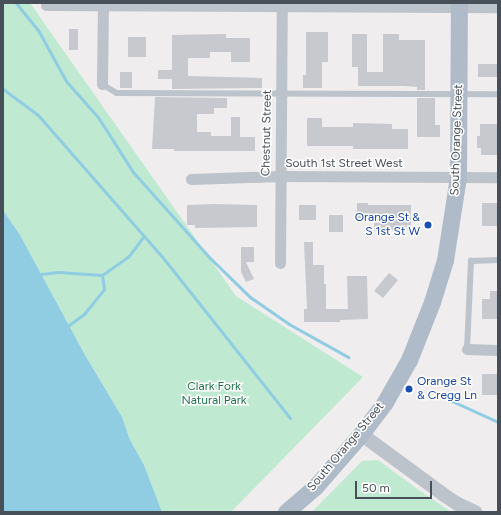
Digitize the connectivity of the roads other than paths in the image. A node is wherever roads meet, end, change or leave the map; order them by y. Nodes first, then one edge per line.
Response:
1 (103, 4) edge
2 (282, 4) edge
3 (46, 5) dead end
4 (459, 5) edge
5 (498, 7) edge
6 (102, 84) joint
7 (281, 93) junction
8 (458, 94) junction
9 (498, 94) edge
10 (280, 176) junction
11 (458, 177) junction
12 (498, 177) edge
13 (191, 179) dead end
14 (498, 260) edge
15 (280, 263) dead end
16 (467, 350) joint
17 (498, 350) edge
18 (361, 434) junction
19 (286, 512) edge
20 (475, 512) edge

1 - 2 street
1 - 3 street
1 - 6 street
2 - 4 street
2 - 7 street, Chestnut Street
4 - 5 street
4 - 8 main road, South Orange Street
6 - 7 lane
7 - 8 lane
7 - 10 street, Chestnut Street
8 - 9 lane
8 - 11 main road, South Orange Street
10 - 11 street, South 1st Street West
10 - 13 street, South 1st Street West
10 - 15 street, Chestnut Street
11 - 12 street, South 1st Street West
11 - 18 main road, South Orange Street
14 - 16 lane
16 - 17 street
18 - 19 main road, South Orange Street
18 - 20 street

